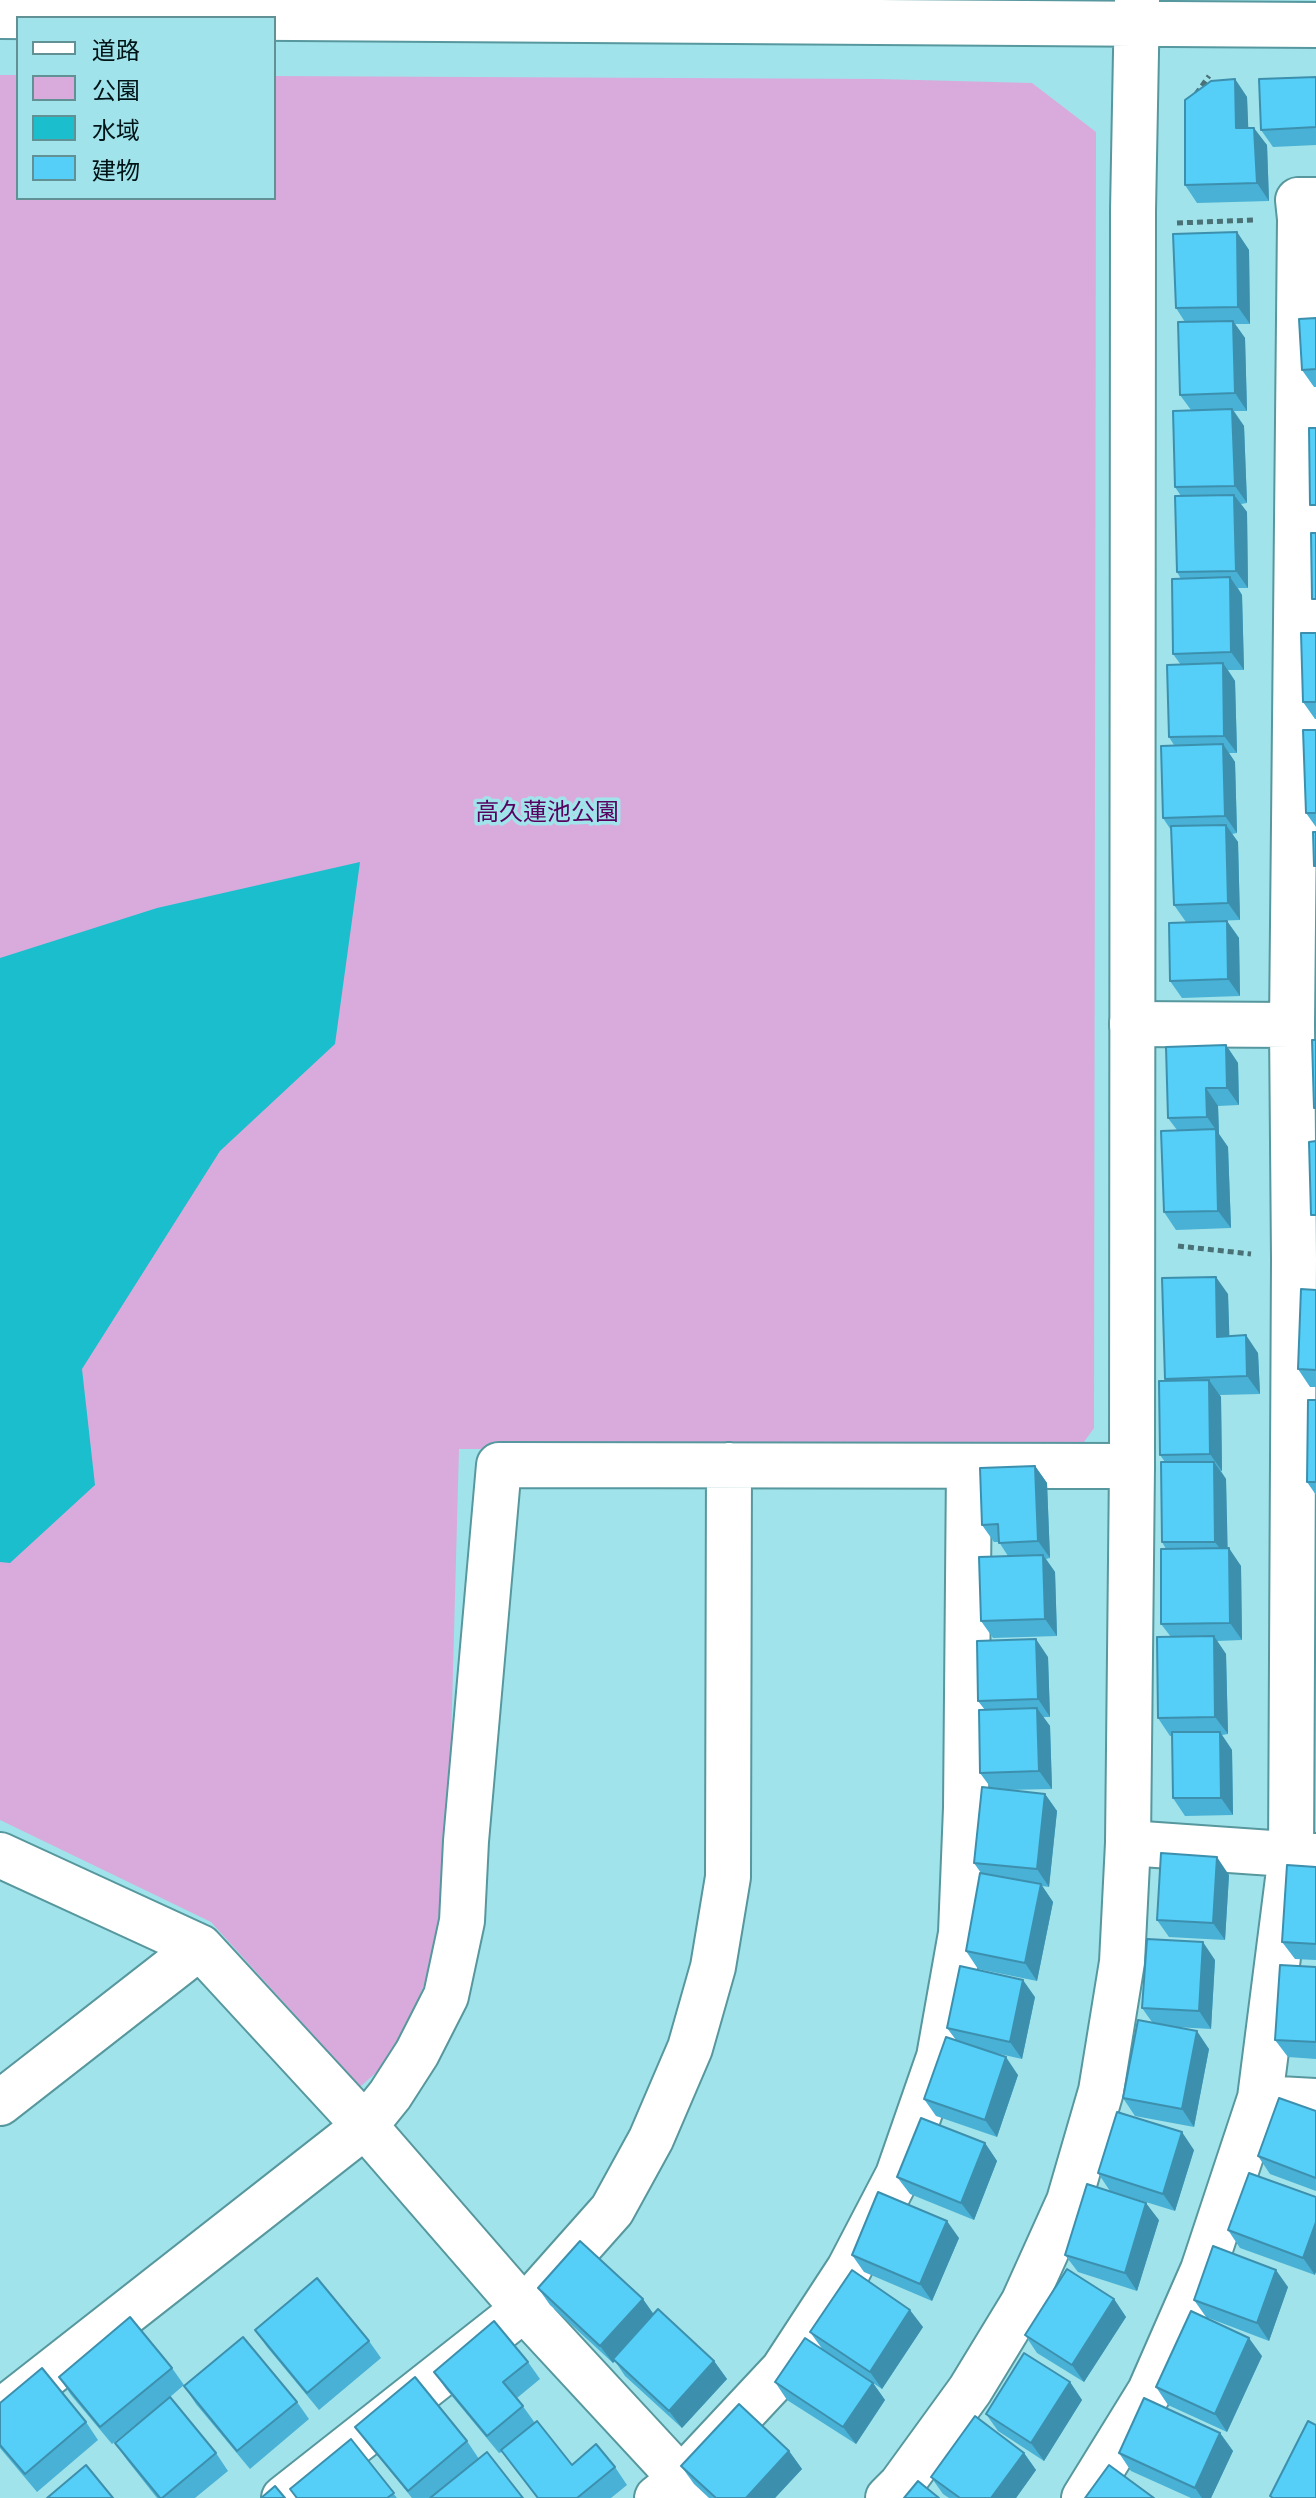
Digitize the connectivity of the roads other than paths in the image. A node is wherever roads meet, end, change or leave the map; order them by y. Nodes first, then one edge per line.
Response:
1 (1136, 12) edge
2 (0, 16) edge
3 (1316, 25) edge
4 (1308, 209) edge
5 (1132, 1024) junction
6 (1292, 1025) junction
7 (729, 1465) junction
8 (1132, 1466) junction
9 (969, 1467) junction
10 (1128, 1843) junction
11 (0, 1855) edge
12 (1303, 1856) edge
13 (200, 1947) junction
14 (1260, 2098) junction
15 (1316, 2101) edge
16 (0, 2103) edge
17 (365, 2126) junction
18 (524, 2309) junction
19 (0, 2412) edge
20 (679, 2491) edge
21 (284, 2498) edge
22 (888, 2498) edge
23 (1084, 2498) edge

1 - 2 street
1 - 3 street
1 - 5 street
4 - 6 street
5 - 6 street
5 - 8 street
6 - 12 street
7 - 9 street
7 - 17 street
7 - 18 street
8 - 9 street
8 - 10 street
9 - 20 street
10 - 12 street
10 - 22 street
11 - 13 street
12 - 14 street
13 - 16 street
13 - 17 street
14 - 15 street
14 - 23 street
17 - 18 street
17 - 19 street
18 - 20 street
18 - 21 street

